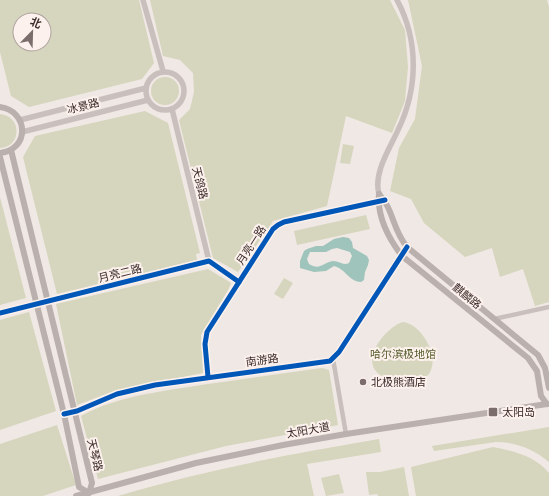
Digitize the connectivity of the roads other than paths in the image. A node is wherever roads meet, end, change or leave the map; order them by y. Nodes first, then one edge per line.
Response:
1 (143, 0) edge
2 (397, 0) edge
3 (163, 71) junction
4 (146, 88) junction
5 (148, 100) junction
6 (0, 106) edge
7 (172, 109) junction
8 (20, 120) junction
9 (22, 132) junction
10 (11, 150) junction
11 (0, 153) edge
12 (0, 157) edge
13 (379, 194) joint
14 (382, 201) junction
15 (407, 247) junction
16 (402, 256) junction
17 (209, 262) junction
18 (239, 282) junction
19 (48, 302) junction
20 (37, 304) junction
21 (549, 307) edge
22 (0, 313) edge
23 (494, 319) junction
24 (333, 359) junction
25 (208, 377) junction
26 (549, 388) edge
27 (548, 404) edge
28 (74, 412) junction
29 (64, 414) junction
30 (346, 434) junction
31 (89, 493) junction
32 (76, 496) edge

1 - 3 street
2 - 13 street, 麒麟路
3 - 4 street
3 - 7 street
4 - 5 street
4 - 8 street, 冰景路
5 - 7 street
5 - 9 street, 冰景路
6 - 8 main road
7 - 17 street, 天鸽路
8 - 9 main road
9 - 10 main road
10 - 11 main road
10 - 19 main road, 天琴路
12 - 20 main road, 天琴路
13 - 14 main road, 麒麟路
14 - 15 main road, 麒麟路
14 - 16 main road, 麒麟路
14 - 18 street, 月亮一路
15 - 16 street
15 - 23 main road, 麒麟路
16 - 24 street
16 - 27 main road, 麒麟路
17 - 18 street
17 - 19 street, 月亮二路
18 - 25 street, 月亮一路
19 - 20 street, 月亮二路
19 - 28 main road, 天琴路
20 - 22 street, 月亮二路
20 - 29 main road, 天琴路
21 - 23 street
23 - 26 main road, 麒麟路
24 - 25 street, 南游路
24 - 30 street
25 - 28 street, 南游路
27 - 30 main road, 太阳大道
28 - 29 street, 南游路
28 - 31 main road, 天琴路
29 - 31 main road, 天琴路
30 - 31 main road, 太阳大道
31 - 32 main road, 太阳大道

